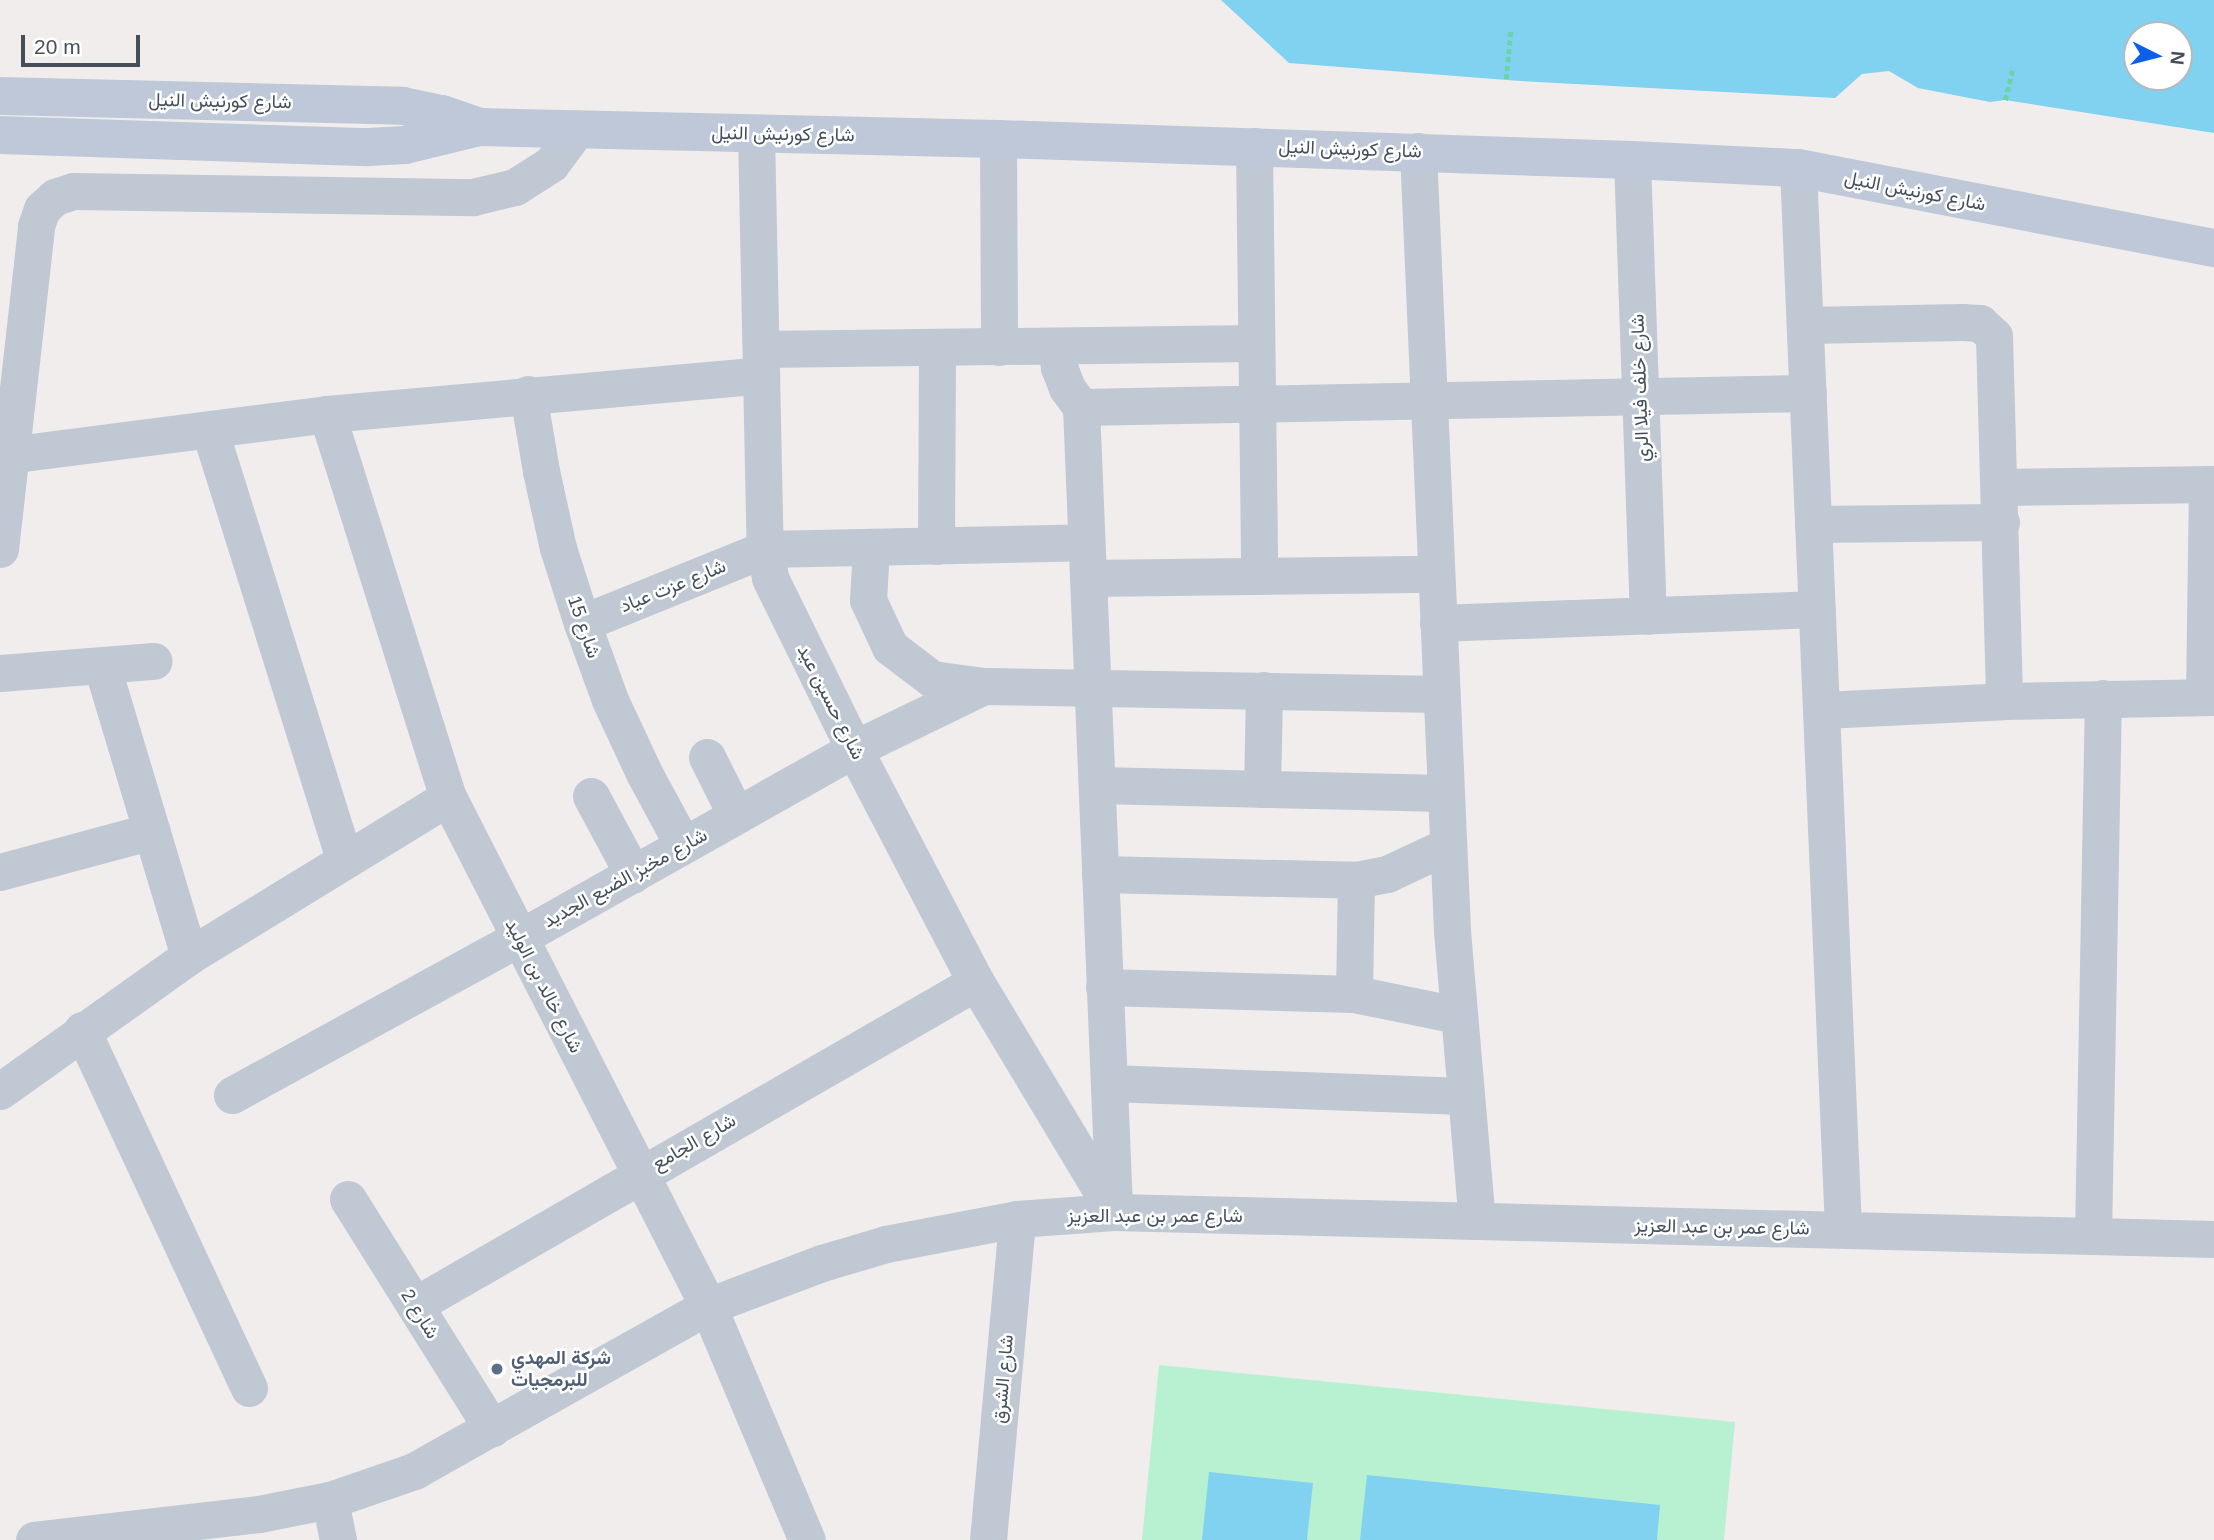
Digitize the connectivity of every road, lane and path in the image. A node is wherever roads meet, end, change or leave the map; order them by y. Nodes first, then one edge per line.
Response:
1 (1511, 28) dead end
2 (2013, 68) dead end
3 (1506, 79) dead end
4 (0, 96) edge
5 (2005, 100) dead end
6 (479, 127) junction
7 (577, 130) junction
8 (756, 134) junction
9 (0, 135) edge
10 (998, 139) junction
11 (1254, 146) junction
12 (1418, 151) junction
13 (1632, 160) junction
14 (1798, 168) junction
15 (2214, 248) edge
16 (1805, 325) junction
17 (1256, 343) junction
18 (999, 346) junction
19 (1057, 346) junction
20 (937, 347) junction
21 (761, 362) junction
22 (1808, 393) junction
23 (528, 394) junction
24 (1640, 396) junction
25 (1429, 400) junction
26 (1257, 403) junction
27 (1081, 407) junction
28 (327, 414) junction
29 (210, 430) junction
30 (6, 455) edge
31 (2210, 484) edge
32 (2000, 505) junction
33 (1813, 524) junction
34 (1086, 542) junction
35 (936, 545) junction
36 (871, 547) junction
37 (0, 549) edge
38 (765, 549) junction
39 (1436, 574) junction
40 (1259, 576) junction
41 (1088, 578) junction
42 (1817, 609) junction
43 (1648, 616) junction
44 (582, 623) junction
45 (1438, 623) junction
46 (154, 661) dead end
47 (102, 666) junction
48 (0, 673) edge
49 (984, 686) junction
50 (1092, 687) junction
51 (1264, 690) junction
52 (1441, 694) junction
53 (2209, 697) edge
54 (2103, 698) junction
55 (2004, 701) junction
56 (1823, 710) junction
57 (854, 749) junction
58 (707, 757) dead end
59 (1097, 785) junction
60 (1262, 789) junction
61 (1445, 793) junction
62 (591, 796) dead end
63 (448, 797) junction
64 (736, 815) junction
65 (152, 831) junction
66 (684, 845) junction
67 (1447, 846) junction
68 (344, 859) junction
69 (0, 872) edge
70 (634, 874) junction
71 (1100, 874) junction
72 (1356, 880) junction
73 (519, 938) junction
74 (189, 956) junction
75 (976, 982) junction
76 (1104, 987) junction
77 (1353, 994) junction
78 (1457, 1015) junction
79 (82, 1030) junction
80 (1109, 1083) junction
81 (0, 1091) edge
82 (232, 1095) dead end
83 (1464, 1096) junction
84 (639, 1173) junction
85 (348, 1199) dead end
86 (1114, 1212) junction
87 (1017, 1219) junction
88 (1477, 1221) junction
89 (1843, 1229) junction
90 (2093, 1236) junction
91 (2214, 1239) edge
92 (415, 1305) junction
93 (708, 1306) junction
94 (249, 1388) dead end
95 (492, 1429) junction
96 (330, 1500) junction
97 (34, 1540) edge
98 (338, 1540) edge
99 (807, 1540) edge
100 (988, 1540) edge

1 - 3 path
2 - 5 path
4 - 6 main road, شارع كورنيش النيل
6 - 7 main road, شارع كورنيش النيل
6 - 9 main road, شارع كورنيش النيل
7 - 8 main road, شارع كورنيش النيل
7 - 30 street
8 - 10 main road, شارع كورنيش النيل
8 - 21 street, شارع حسين عيد
10 - 11 main road, شارع كورنيش النيل
10 - 18 street
11 - 12 main road, شارع كورنيش النيل
11 - 17 street
12 - 13 main road, شارع كورنيش النيل
12 - 25 street
13 - 14 main road, شارع كورنيش النيل
13 - 24 street, شارع خلف فيلا الري
14 - 15 main road, شارع كورنيش النيل
14 - 16 street
16 - 22 street
16 - 32 street
17 - 19 street
17 - 26 street
18 - 19 street
18 - 20 street
19 - 27 street
20 - 21 street
20 - 35 street
21 - 23 street
21 - 38 street, شارع حسين عيد
22 - 24 street
22 - 33 street
23 - 28 street
23 - 44 street, شارع 15
24 - 25 street
24 - 43 street, شارع خلف فيلا الري
25 - 26 street
25 - 39 street
26 - 27 street
26 - 40 street
27 - 34 street
28 - 29 street
28 - 63 street, شارع خالد بن الوليد
29 - 30 street
29 - 68 street
30 - 37 street
31 - 32 street
31 - 53 street
32 - 33 street
32 - 55 street
33 - 42 street
34 - 35 street
34 - 41 street
35 - 36 street
36 - 38 street
36 - 49 street
38 - 44 street, شارع عزت عياد
38 - 57 street, شارع حسين عيد
39 - 40 street
39 - 45 street
40 - 41 street
41 - 50 street
42 - 43 street
42 - 56 street
43 - 45 street
44 - 66 street, شارع 15
45 - 52 street
46 - 47 street
47 - 48 street
47 - 65 street
49 - 50 street
49 - 57 street, شارع مخبز الضبع الجديد
50 - 51 street
50 - 59 street
51 - 52 street
51 - 60 street
52 - 61 street
53 - 54 street
54 - 55 street
54 - 90 street
55 - 56 street
56 - 89 street
57 - 64 street, شارع مخبز الضبع الجديد
57 - 75 street, شارع حسين عيد
58 - 64 street
59 - 60 street
59 - 71 street
60 - 61 street
61 - 67 street
62 - 70 street
63 - 68 street
63 - 73 street, شارع خالد بن الوليد
64 - 66 street, شارع مخبز الضبع الجديد
65 - 69 street
65 - 74 street
66 - 70 street, شارع مخبز الضبع الجديد
67 - 72 street
67 - 78 street
68 - 74 street
70 - 73 street, شارع مخبز الضبع الجديد
71 - 72 street
71 - 76 street
72 - 77 street
73 - 82 street, شارع مخبز الضبع الجديد
73 - 84 street, شارع خالد بن الوليد
74 - 79 street
75 - 84 street, شارع الجامع
75 - 86 street, شارع حسين عيد
76 - 77 street
76 - 80 street
77 - 78 street
78 - 83 street
79 - 81 street
79 - 94 street
80 - 83 street
80 - 86 street
83 - 88 street
84 - 92 street, شارع الجامع
84 - 93 street, شارع خالد بن الوليد
85 - 92 street, شارع 2
86 - 87 street, شارع عمر بن عبد العزيز
86 - 88 street, شارع عمر بن عبد العزيز
87 - 93 street, شارع عمر بن عبد العزيز
87 - 100 street, شارع الشرق
88 - 89 street, شارع عمر بن عبد العزيز
89 - 90 street, شارع عمر بن عبد العزيز
90 - 91 street, شارع عمر بن عبد العزيز
92 - 95 street, شارع 2
93 - 95 street, شارع عمر بن عبد العزيز
93 - 99 street, شارع خالد بن الوليد
95 - 96 street, شارع عمر بن عبد العزيز
96 - 97 street, شارع عمر بن عبد العزيز
96 - 98 street

